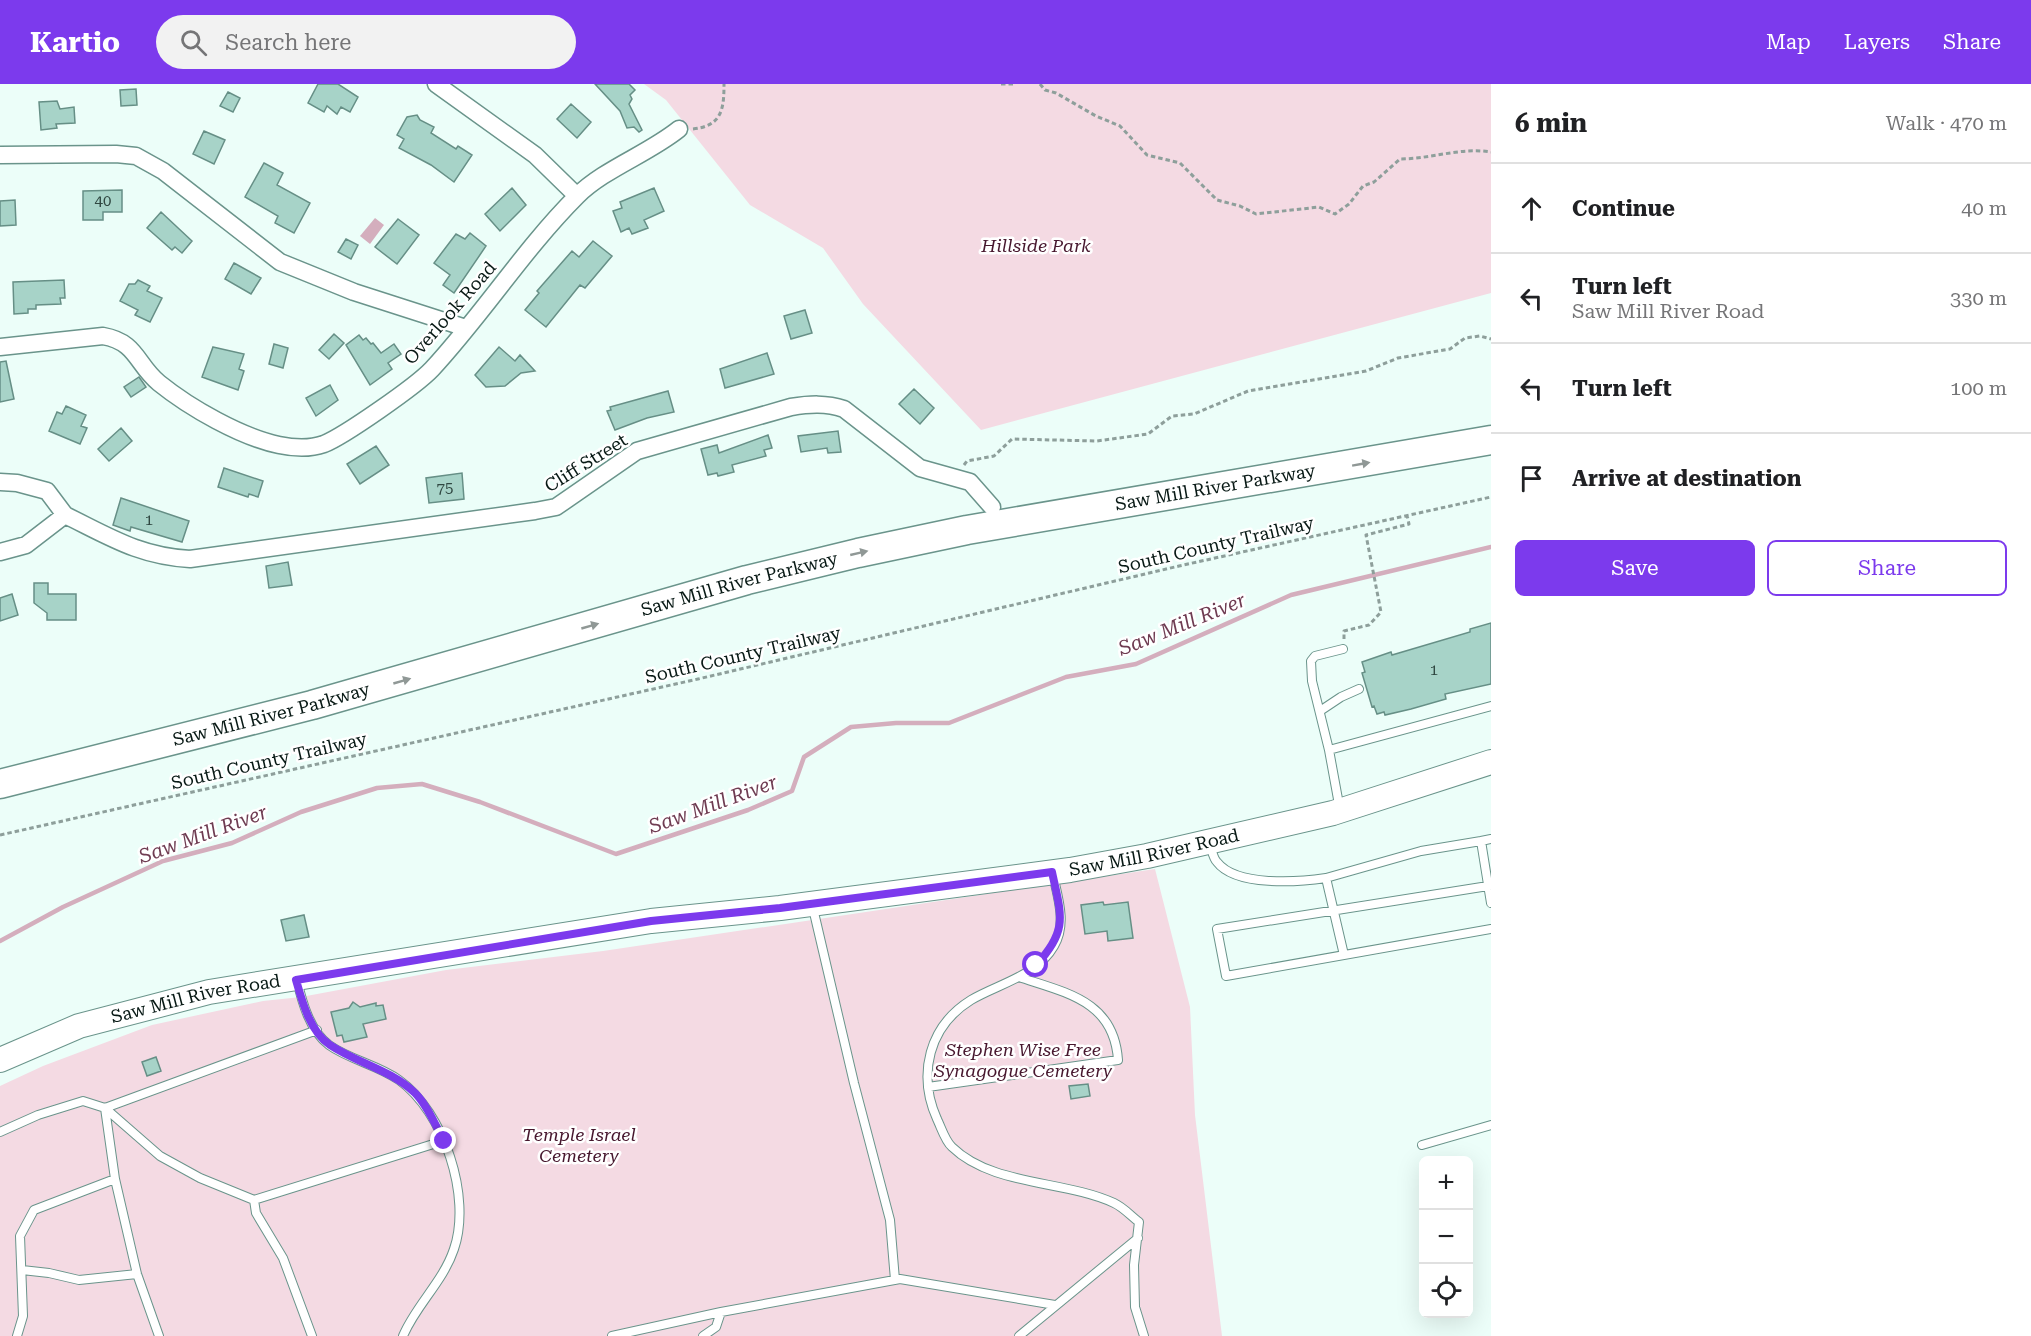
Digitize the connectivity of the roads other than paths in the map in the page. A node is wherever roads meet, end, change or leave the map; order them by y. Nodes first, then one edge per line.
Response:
1 (446, 87) edge
2 (679, 129) road end
3 (0, 155) edge
4 (577, 196) junction
5 (466, 328) junction
6 (0, 347) edge
7 (1491, 421) edge
8 (1491, 440) edge
9 (0, 482) edge
10 (992, 507) junction
11 (65, 515) junction
12 (0, 552) edge
13 (1343, 649) road end
14 (1359, 689) dead end
15 (1491, 706) edge
16 (1320, 711) junction
17 (1329, 750) junction
18 (1491, 762) edge
19 (0, 764) edge
20 (0, 784) edge
21 (1340, 810) junction
22 (1491, 839) edge
23 (1481, 841) junction
24 (1210, 843) junction
25 (1052, 872) junction
26 (1326, 878) junction
27 (1488, 886) junction
28 (1491, 903) edge
29 (812, 904) junction
30 (1334, 910) junction
31 (1491, 929) edge
32 (1344, 955) junction
33 (1019, 977) junction
34 (296, 980) junction
35 (317, 1030) junction
36 (0, 1060) edge
37 (928, 1087) junction
38 (105, 1108) junction
39 (1491, 1125) edge
40 (0, 1132) edge
41 (444, 1141) junction
42 (1422, 1145) dead end
43 (115, 1179) junction
44 (254, 1200) junction
45 (1138, 1238) junction
46 (22, 1270) junction
47 (137, 1274) junction
48 (895, 1280) junction
49 (1055, 1305) junction
50 (721, 1312) junction
51 (17, 1336) edge
52 (159, 1336) edge
53 (312, 1336) edge
54 (403, 1336) edge
55 (612, 1336) edge
56 (703, 1336) edge
57 (1019, 1336) edge
58 (1144, 1336) edge

1 - 4 street
2 - 4 street, Overlook Road
3 - 5 street
4 - 5 street, Overlook Road
5 - 6 street, Overlook Road
7 - 10 highway, Saw Mill River Parkway
20 -> 8 highway, Saw Mill River Parkway
9 - 11 street
10 - 11 street, Cliff Street
10 - 19 highway, Saw Mill River Parkway
11 - 12 street
13 - 16 lane
14 - 16 lane
15 - 17 lane
16 - 17 lane
17 - 21 lane
18 - 21 main road, Saw Mill River Road
21 - 24 main road, Saw Mill River Road
22 - 23 lane
23 - 26 lane
23 - 27 lane
24 - 25 main road, Saw Mill River Road
24 - 26 lane
25 - 29 main road, Saw Mill River Road
25 - 33 lane
26 - 30 lane
27 - 28 lane
27 - 30 lane
29 - 34 main road, Saw Mill River Road
29 - 48 lane
30 - 32 lane
30 - 32 lane
31 - 32 lane
33 - 37 lane
33 - 37 lane
34 - 35 lane
34 - 36 main road, Saw Mill River Road
35 - 38 lane
35 - 41 lane
37 - 45 lane
38 - 40 lane
38 - 43 lane
38 - 44 lane
39 - 42 lane
41 - 44 lane
41 - 54 lane
43 - 46 lane
43 - 47 lane
44 - 53 lane
45 - 49 lane
45 - 58 lane
46 - 47 lane
46 - 51 lane
47 - 52 lane
48 - 49 lane
48 - 50 lane
49 - 57 lane
50 - 55 lane
50 - 56 lane

